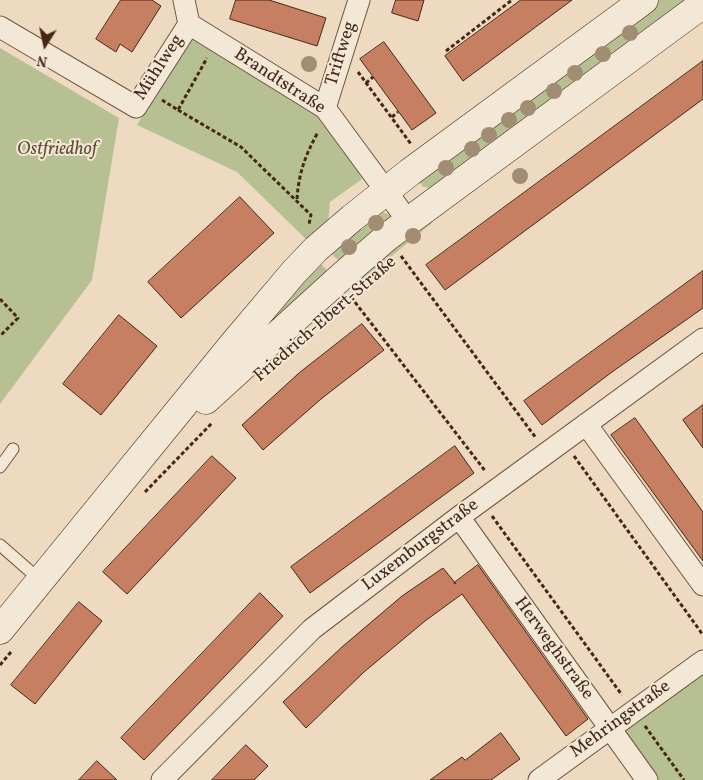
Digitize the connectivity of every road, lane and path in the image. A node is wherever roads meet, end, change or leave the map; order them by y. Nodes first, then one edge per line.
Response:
1 (184, 0) edge
2 (359, 0) edge
3 (512, 0) edge
4 (644, 0) edge
5 (703, 4) edge
6 (188, 24) junction
7 (0, 27) edge
8 (216, 41) junction
9 (446, 51) dead end
10 (342, 52) junction
11 (373, 77) dead end
12 (366, 83) junction
13 (147, 90) junction
14 (325, 108) junction
15 (398, 112) dead end
16 (392, 117) junction
17 (413, 146) dead end
18 (386, 191) junction
19 (297, 200) dead end
20 (408, 221) junction
21 (408, 251) dead end
22 (401, 256) junction
23 (394, 262) dead end
24 (360, 293) dead end
25 (0, 298) edge
26 (345, 305) dead end
27 (0, 336) edge
28 (703, 339) edge
29 (217, 418) dead end
30 (586, 424) junction
31 (555, 447) junction
32 (13, 449) dead end
33 (0, 467) edge
34 (131, 490) junction
35 (481, 501) junction
36 (458, 517) junction
37 (0, 545) edge
38 (40, 580) junction
39 (703, 585) edge
40 (703, 635) edge
41 (6, 640) edge
42 (703, 661) edge
43 (0, 665) edge
44 (634, 711) junction
45 (610, 728) junction
46 (162, 780) edge
47 (539, 780) edge
48 (647, 780) edge
49 (684, 780) edge

1 - 6 street
2 - 10 street, Triftweg
3 - 9 path
4 - 18 street, Friedrich-Ebert-Straße
5 - 20 street, Friedrich-Ebert-Straße
6 - 8 street, Brandtstraße
6 - 13 street, Mühlweg
7 - 13 street, Mühlweg
8 - 13 path
8 - 14 street, Brandtstraße
10 - 12 path
10 - 14 street, Triftweg
11 - 12 path
12 - 16 path
14 - 18 street, Brandtstraße
14 - 19 path
15 - 16 path
16 - 17 path
18 - 20 street, Brandtstraße
18 - 34 street, Friedrich-Ebert-Straße
20 - 34 street, Friedrich-Ebert-Straße
21 - 22 path, Friedrich-Ebert-Straße
22 - 23 path, Friedrich-Ebert-Straße
22 - 31 path
24 - 26 path, Friedrich-Ebert-Straße
25 - 27 path
28 - 30 street, Luxemburgstraße
29 - 34 path
30 - 31 street, Luxemburgstraße
30 - 39 street
31 - 35 street, Luxemburgstraße
31 - 40 path
32 - 33 lane
34 - 38 street, Friedrich-Ebert-Straße
35 - 36 street, Luxemburgstraße
35 - 44 path
36 - 45 street, Herweghstraße
36 - 46 street, Luxemburgstraße
37 - 38 lane
38 - 41 street, Friedrich-Ebert-Straße
41 - 43 path
42 - 44 street, Mehringstraße
44 - 45 street, Mehringstraße
44 - 49 path
45 - 47 street, Mehringstraße
45 - 48 street, Herweghstraße

